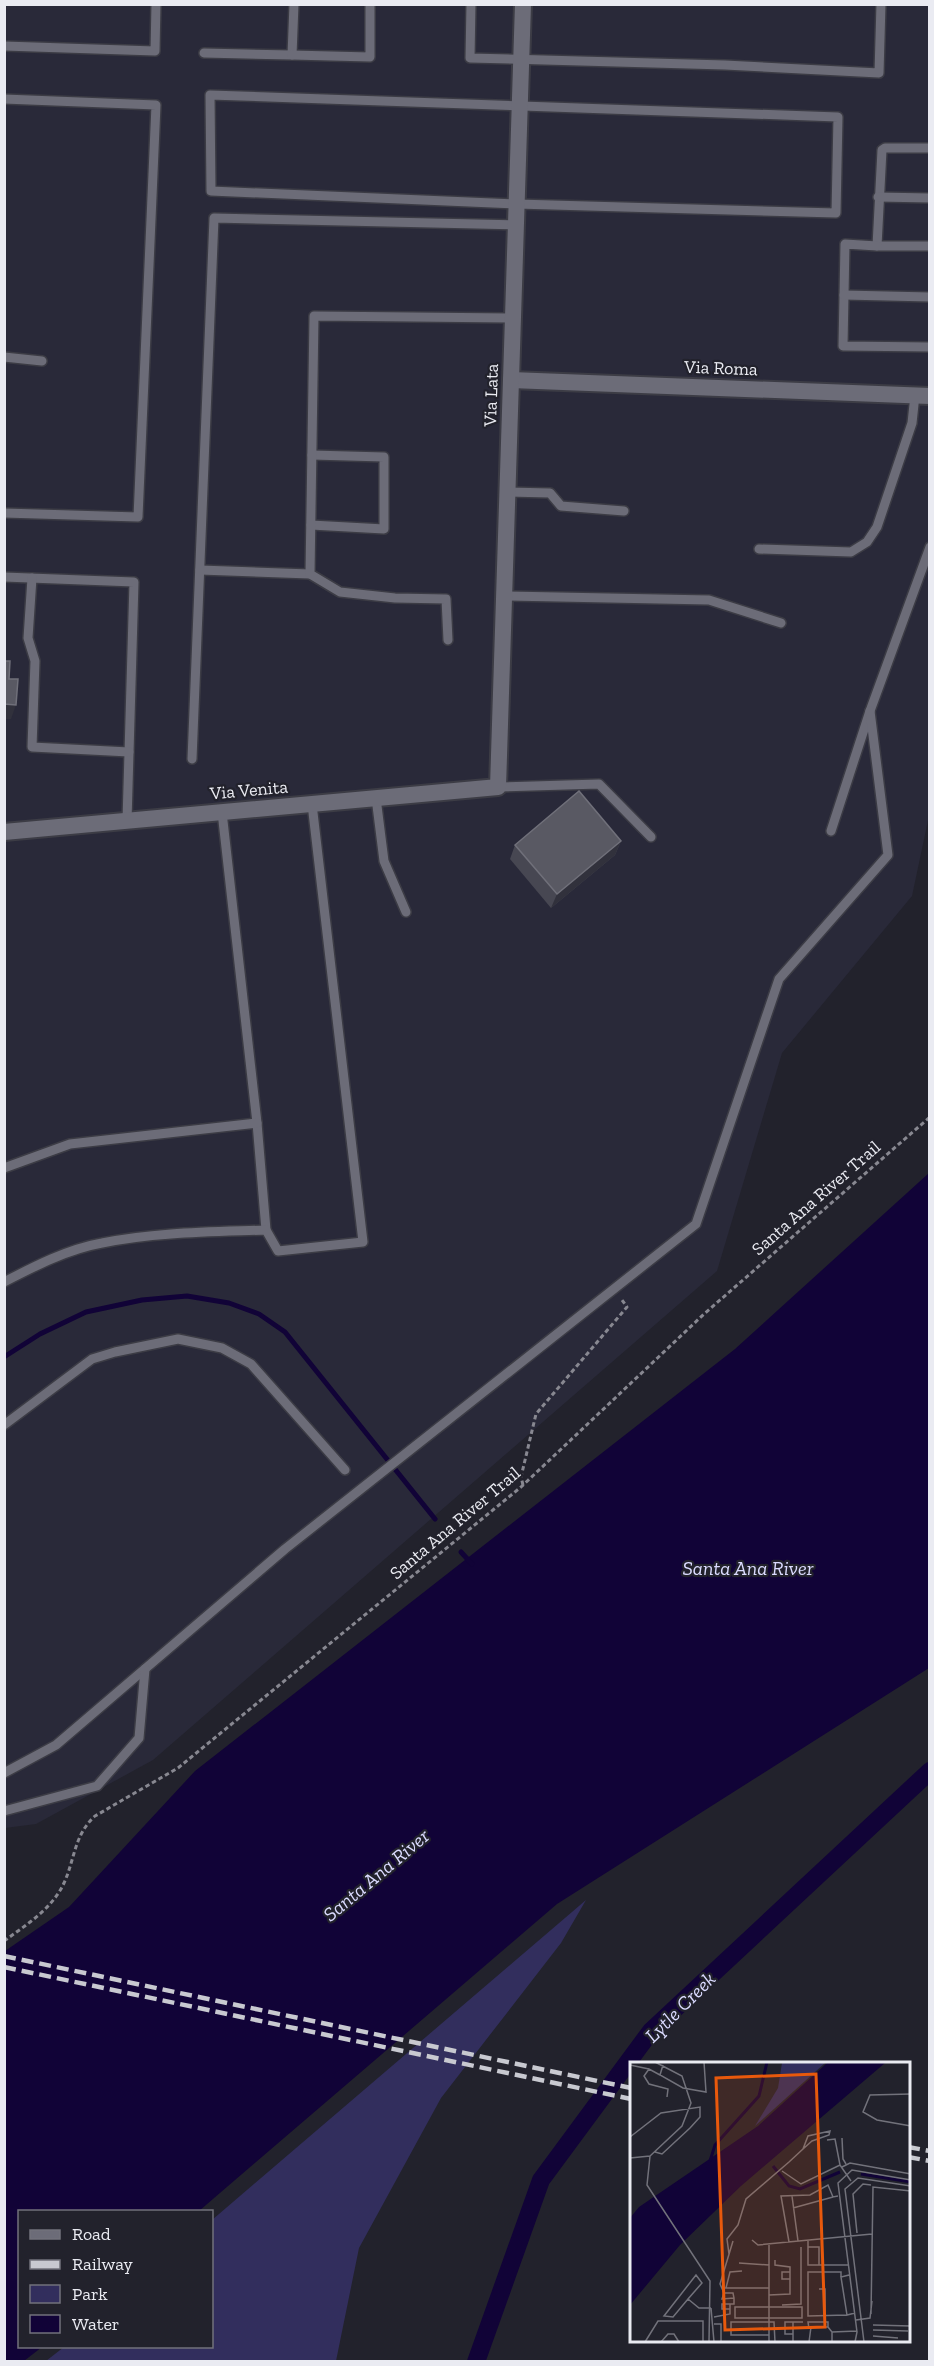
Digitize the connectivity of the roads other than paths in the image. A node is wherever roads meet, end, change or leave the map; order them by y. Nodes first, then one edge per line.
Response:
1 (156, 4) edge
2 (294, 4) edge
3 (370, 4) edge
4 (471, 4) edge
5 (524, 4) edge
6 (881, 4) edge
7 (4, 46) edge
8 (204, 52) dead end
9 (292, 55) junction
10 (522, 58) junction
11 (4, 99) edge
12 (520, 105) junction
13 (930, 148) edge
14 (878, 197) junction
15 (930, 198) edge
16 (517, 204) junction
17 (516, 225) junction
18 (877, 246) junction
19 (930, 246) edge
20 (844, 295) junction
21 (930, 297) edge
22 (513, 318) junction
23 (930, 347) edge
24 (4, 357) edge
25 (42, 361) dead end
26 (511, 380) junction
27 (922, 395) edge
28 (312, 455) junction
29 (508, 492) junction
30 (624, 511) dead end
31 (4, 513) edge
32 (311, 525) junction
33 (930, 547) edge
34 (759, 549) dead end
35 (200, 570) junction
36 (310, 574) junction
37 (4, 577) edge
38 (32, 578) junction
39 (504, 596) junction
40 (781, 623) dead end
41 (448, 640) dead end
42 (870, 711) junction
43 (129, 752) junction
44 (192, 759) dead end
45 (498, 787) junction
46 (376, 798) junction
47 (312, 804) junction
48 (222, 812) junction
49 (127, 821) junction
50 (831, 831) dead end
51 (4, 832) edge
52 (651, 837) dead end
53 (406, 912) dead end
54 (257, 1123) junction
55 (4, 1168) edge
56 (266, 1230) junction
57 (4, 1282) edge
58 (4, 1425) edge
59 (345, 1470) dead end
60 (145, 1669) junction
61 (4, 1773) edge
62 (4, 1811) edge

1 - 7 lane
2 - 9 lane
3 - 9 lane
4 - 10 lane
5 - 10 street, Via Lata
6 - 10 lane
8 - 9 lane
10 - 12 street, Via Lata
11 - 31 lane
12 - 16 street, Via Lata
12 - 16 lane
12 - 16 lane
13 - 14 lane
14 - 15 lane
14 - 18 lane
16 - 17 street, Via Lata
17 - 22 street, Via Lata
17 - 35 lane
18 - 19 lane
18 - 20 lane
20 - 21 lane
20 - 23 lane
22 - 26 street, Via Lata
22 - 28 lane
24 - 25 lane
26 - 27 street, Via Roma
26 - 29 street, Via Lata
27 - 34 lane
28 - 32 lane
28 - 32 lane
29 - 30 lane
29 - 39 street, Via Lata
32 - 36 lane
33 - 42 lane
35 - 36 lane
35 - 44 lane
36 - 41 lane
37 - 38 lane
38 - 43 lane
38 - 43 lane
39 - 40 lane
39 - 45 street, Via Lata
42 - 50 lane
42 - 60 lane
43 - 49 lane
45 - 46 street, Via Venita
45 - 52 lane
46 - 47 street, Via Venita
46 - 53 lane
47 - 48 street, Via Venita
47 - 56 lane
48 - 49 street, Via Venita
48 - 54 lane
49 - 51 street, Via Venita
54 - 55 lane
54 - 56 lane
56 - 57 lane
58 - 59 lane
60 - 61 lane
60 - 62 lane

